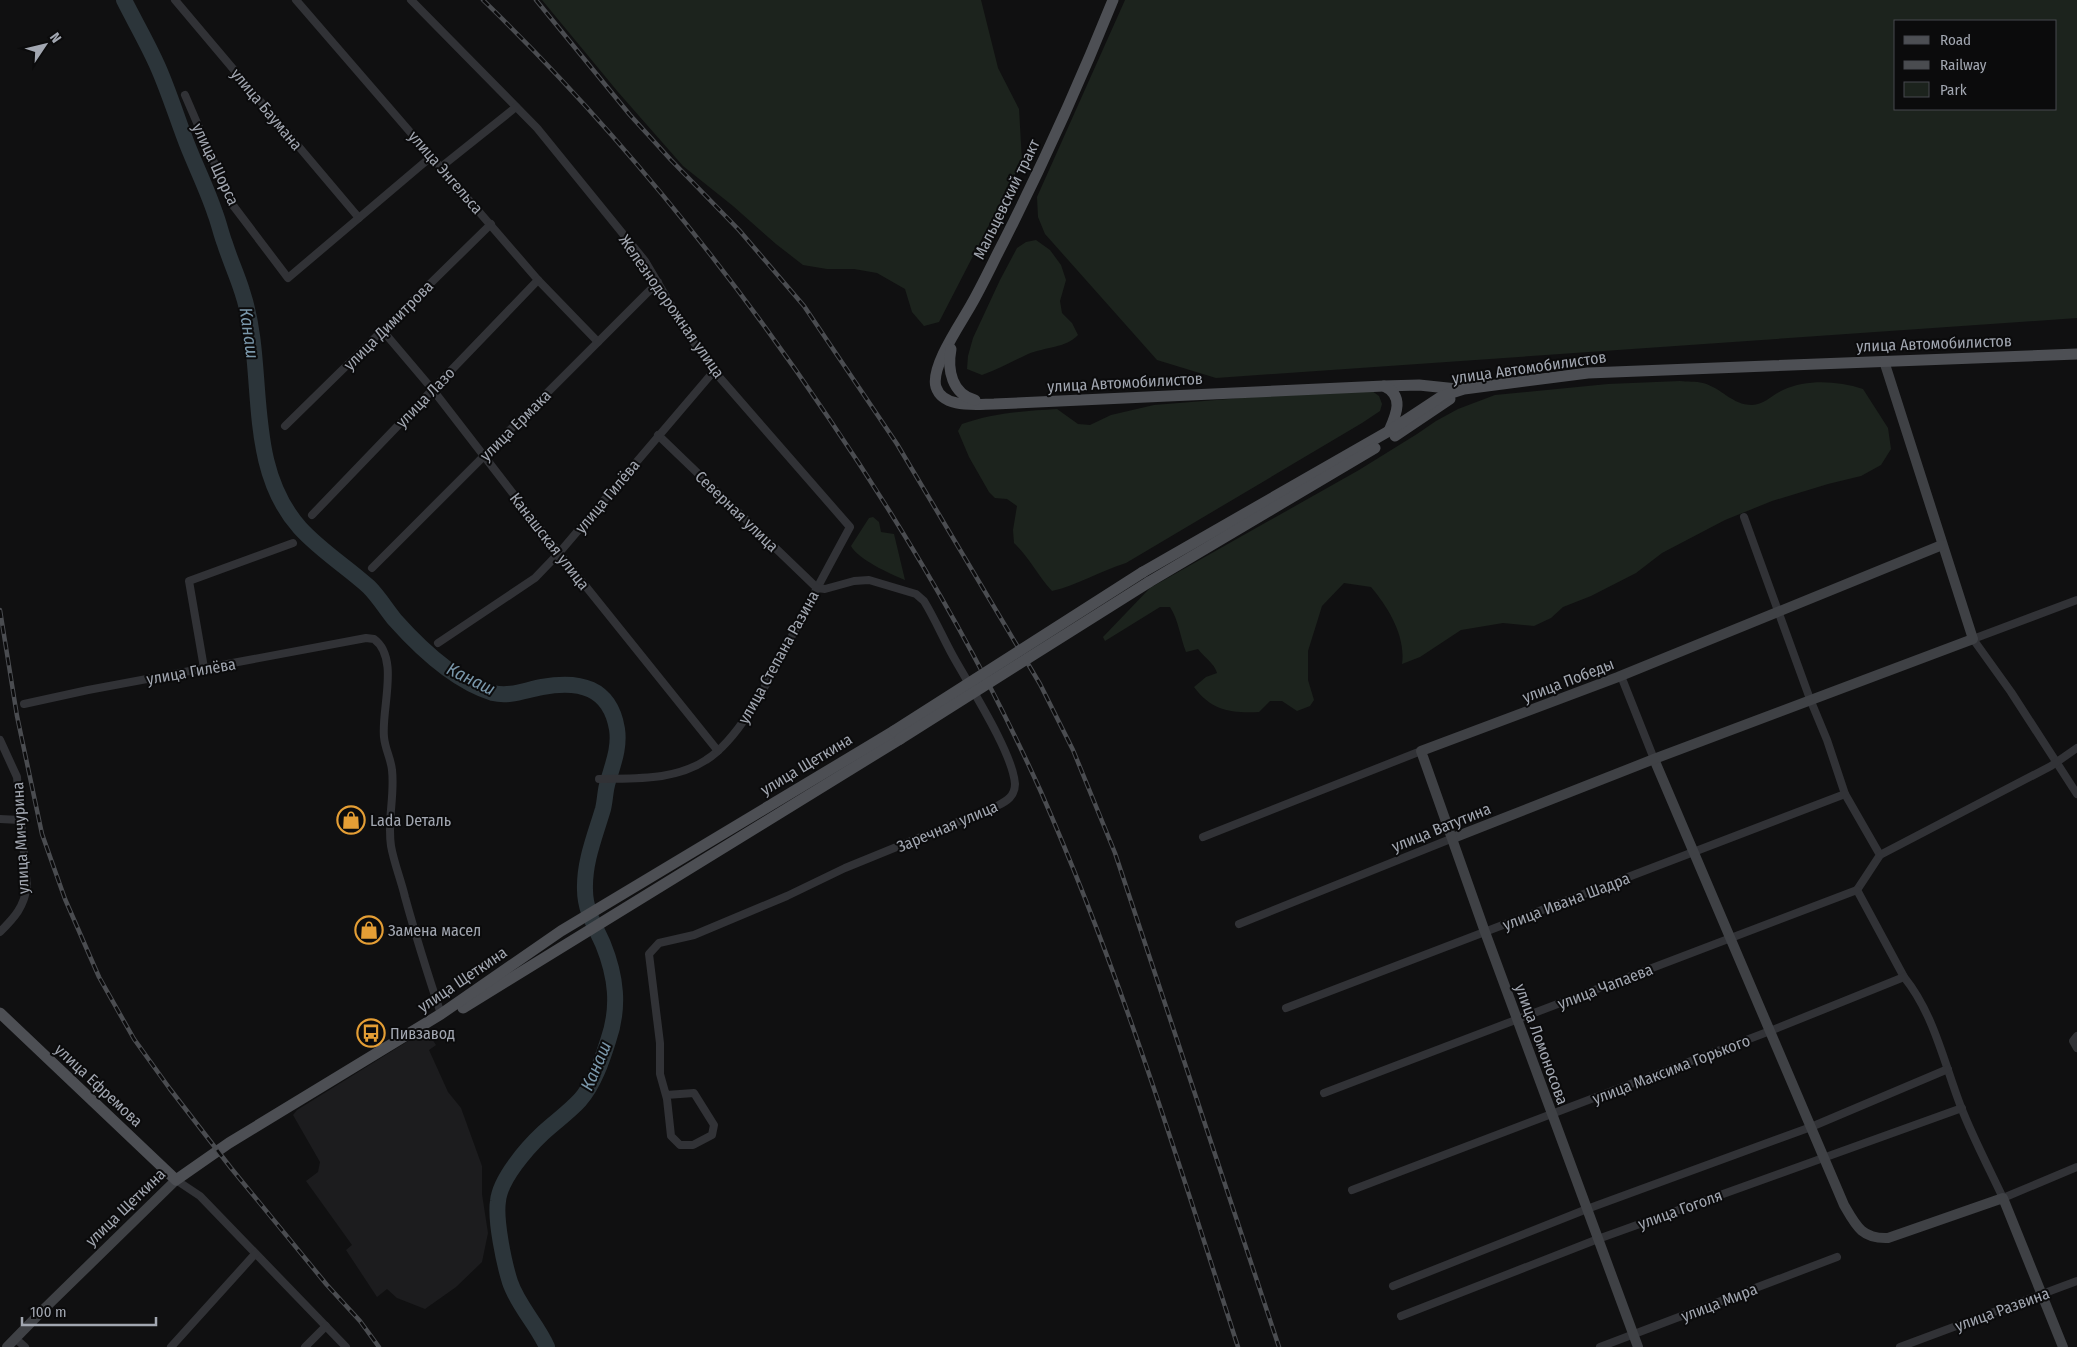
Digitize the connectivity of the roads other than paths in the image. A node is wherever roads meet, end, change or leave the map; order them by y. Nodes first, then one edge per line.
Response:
1 (175, 0) edge
2 (296, 0) edge
3 (411, 0) edge
4 (1113, 0) edge
5 (185, 95) dead end
6 (516, 107) junction
7 (432, 156) junction
8 (441, 167) junction
9 (359, 218) junction
10 (491, 224) junction
11 (538, 280) junction
12 (658, 282) junction
13 (382, 330) junction
14 (598, 342) junction
15 (2077, 354) edge
16 (945, 361) junction
17 (1884, 361) junction
18 (714, 371) junction
19 (1384, 386) junction
20 (1464, 389) junction
21 (433, 390) junction
22 (959, 391) junction
23 (951, 401) junction
24 (994, 404) junction
25 (286, 426) dead end
26 (1389, 431) junction
27 (658, 435) junction
28 (484, 456) junction
29 (312, 515) dead end
30 (1744, 517) dead end
31 (850, 527) joint
32 (293, 543) dead end
33 (1942, 546) junction
34 (559, 554) junction
35 (372, 568) dead end
36 (1146, 577) junction
37 (817, 588) junction
38 (2077, 600) edge
39 (1778, 611) junction
40 (1973, 639) junction
41 (438, 643) dead end
42 (204, 668) junction
43 (1621, 676) junction
44 (973, 693) junction
45 (1810, 699) junction
46 (24, 704) dead end
47 (897, 735) junction
48 (0, 740) edge
49 (2077, 748) edge
50 (718, 751) junction
51 (1421, 751) junction
52 (1654, 759) junction
53 (2056, 762) junction
54 (599, 779) dead end
55 (1845, 794) junction
56 (2077, 794) edge
57 (0, 819) edge
58 (20, 820) junction
59 (1203, 837) dead end
60 (1453, 838) junction
61 (1694, 852) junction
62 (1880, 855) junction
63 (1857, 890) junction
64 (1239, 924) dead end
65 (0, 932) edge
66 (1485, 932) junction
67 (1730, 938) junction
68 (1904, 977) junction
69 (1286, 1008) dead end
70 (0, 1013) edge
71 (441, 1014) junction
72 (1517, 1019) junction
73 (1770, 1031) junction
74 (2077, 1036) edge
75 (2077, 1048) edge
76 (1948, 1069) junction
77 (1324, 1093) dead end
78 (666, 1095) junction
79 (1962, 1108) junction
80 (1552, 1115) junction
81 (1811, 1127) junction
82 (1823, 1157) junction
83 (2077, 1167) edge
84 (176, 1180) junction
85 (1352, 1190) dead end
86 (2003, 1198) junction
87 (1588, 1209) junction
88 (1598, 1239) junction
89 (255, 1254) junction
90 (1837, 1258) dead end
91 (2077, 1281) edge
92 (1393, 1286) dead end
93 (2042, 1294) junction
94 (1401, 1316) dead end
95 (326, 1326) junction
96 (1634, 1335) junction
97 (16, 1338) junction
98 (8, 1347) edge
99 (25, 1347) edge
100 (171, 1347) edge
101 (305, 1347) edge
102 (346, 1347) edge
103 (1600, 1347) edge
104 (1638, 1347) edge
105 (1900, 1347) edge
106 (2063, 1347) edge

1 - 9 street, улица Баумана
2 - 7 street, улица Энгельса
3 - 6 street, Железнодорожная улица
4 - 16 main road, Мальцевский тракт
5 - 9 street, улица Щорса
6 - 8 street
6 - 12 street, Железнодорожная улица
7 - 8 street, улица Энгельса
7 - 9 street
8 - 10 street, улица Энгельса
10 - 11 street, улица Энгельса
10 - 13 street, улица Димитрова
11 - 14 street, улица Энгельса
11 - 21 street, улица Лазо
12 - 14 street, улица Ермака
12 - 18 street, Железнодорожная улица
13 - 21 street, Канашская улица
13 - 25 street, улица Димитрова
14 - 28 street, улица Ермака
15 - 17 main road, улица Автомобилистов
16 - 22 main road
16 - 23 main road
17 - 20 main road, улица Автомобилистов
17 - 33 street
18 - 27 street, улица Гилёва
18 - 31 street, Железнодорожная улица
19 - 20 main road, улица Автомобилистов
19 - 24 main road, улица Автомобилистов
19 - 26 main road
20 - 26 main road, улица Автомобилистов
20 - 36 main road
21 - 28 street, Канашская улица
21 - 29 street, улица Лазо
22 - 23 main road
22 - 24 main road
23 - 24 main road, улица Автомобилистов
26 - 36 main road, улица Автомобилистов
27 - 34 street, улица Гилёва
27 - 37 street, Северная улица
28 - 34 street, Канашская улица
28 - 35 street, улица Ермака
30 - 39 street
31 - 37 street, улица Степана Разина
32 - 42 street
33 - 39 street, улица Победы
33 - 40 street
34 - 41 street, улица Гилёва
34 - 50 street, Канашская улица
36 - 44 main road, bridge
36 - 47 main road, bridge
37 - 44 street, Заречная улица
37 - 50 street, улица Степана Разина
38 - 40 street
39 - 43 street, улица Победы
39 - 45 street
40 - 45 street, улица Ватутина
40 - 53 street
42 - 46 street, улица Гилёва
42 - 71 street, улица Гилёва
43 - 51 street, улица Победы
43 - 52 street
44 - 47 main road, bridge
44 - 78 street, Заречная улица
45 - 52 street, улица Ватутина
45 - 55 street
47 - 71 main road, улица Щеткина
47 - 71 main road
48 - 58 street, улица Мичурина
49 - 53 street
50 - 54 street, улица Степана Разина
51 - 59 street, улица Победы
51 - 60 street, улица Ломоносова
52 - 60 street, улица Ватутина
52 - 61 street
53 - 56 street
53 - 62 street
55 - 61 street, улица Ивана Шадра
55 - 62 street
57 - 58 street
58 - 65 street, улица Мичурина
60 - 64 street, улица Ватутина
60 - 66 street, улица Ломоносова
61 - 66 street, улица Ивана Шадра
61 - 67 street
62 - 63 street
63 - 67 street, улица Чапаева
63 - 68 street
66 - 69 street, улица Ивана Шадра
66 - 72 street, улица Ломоносова
67 - 72 street, улица Чапаева
67 - 73 street
68 - 73 street, улица Максима Горького
68 - 76 street
70 - 84 main road, улица Ефремова
71 - 84 main road, улица Щеткина
72 - 77 street, улица Чапаева
72 - 80 street, улица Ломоносова
73 - 80 street, улица Максима Горького
73 - 81 street
74 - 75 street
76 - 79 street
76 - 81 street, улица Гоголя
78 - 78 street
79 - 82 street, улица Гоголя
79 - 86 street
80 - 85 street, улица Максима Горького
80 - 87 street, улица Ломоносова
81 - 82 street
81 - 87 street, улица Гоголя
82 - 86 street
82 - 88 street, улица Гоголя
83 - 86 street
84 - 89 street
84 - 97 street, улица Щеткина
86 - 93 street
87 - 88 street, улица Ломоносова
87 - 92 street, улица Гоголя
88 - 94 street, улица Гоголя
88 - 96 street, улица Ломоносова
89 - 95 street
89 - 100 street
90 - 96 street, улица Мира
91 - 93 street, улица Развина
93 - 105 street, улица Развина
93 - 106 street
95 - 101 street
95 - 102 street
96 - 103 street, улица Мира
96 - 104 street, улица Ломоносова
97 - 98 street, улица Щеткина
97 - 99 street

